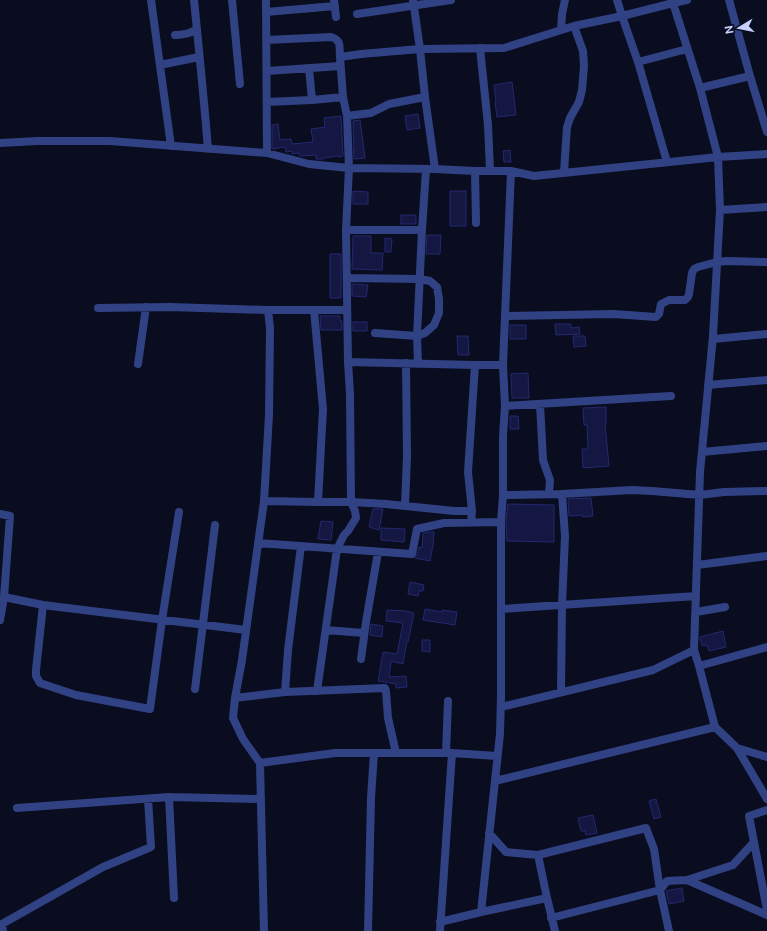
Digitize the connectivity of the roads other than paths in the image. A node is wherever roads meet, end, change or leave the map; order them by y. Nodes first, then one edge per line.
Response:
1 (151, 0) edge
2 (194, 0) edge
3 (232, 0) edge
4 (266, 0) edge
5 (451, 0) edge
6 (565, 0) edge
7 (617, 0) edge
8 (686, 0) edge
9 (729, 0) edge
10 (335, 3) edge
11 (413, 3) edge
12 (673, 3) junction
13 (266, 12) junction
14 (358, 14) dead end
15 (622, 16) junction
16 (336, 17) dead end
17 (574, 26) junction
18 (197, 29) junction
19 (561, 30) junction
20 (175, 35) dead end
21 (266, 40) junction
22 (480, 48) junction
23 (687, 49) junction
24 (420, 50) junction
25 (199, 57) junction
26 (340, 61) junction
27 (638, 62) junction
28 (160, 64) junction
29 (309, 68) junction
30 (267, 71) junction
31 (750, 76) junction
32 (240, 84) dead end
33 (700, 88) junction
34 (343, 97) junction
35 (424, 97) junction
36 (312, 100) junction
37 (267, 102) junction
38 (347, 116) junction
39 (767, 132) edge
40 (0, 143) edge
41 (171, 146) junction
42 (208, 149) junction
43 (267, 153) junction
44 (767, 154) edge
45 (718, 157) junction
46 (667, 162) junction
47 (349, 168) junction
48 (426, 169) junction
49 (434, 169) junction
50 (490, 170) junction
51 (511, 170) junction
52 (475, 171) junction
53 (564, 172) junction
54 (767, 207) edge
55 (720, 210) junction
56 (476, 223) dead end
57 (346, 230) junction
58 (422, 230) junction
59 (717, 262) junction
60 (767, 262) edge
61 (347, 278) junction
62 (420, 279) junction
63 (146, 307) junction
64 (98, 308) dead end
65 (268, 310) junction
66 (314, 310) junction
67 (347, 310) junction
68 (505, 316) junction
69 (375, 333) dead end
70 (767, 334) edge
71 (417, 336) junction
72 (713, 338) junction
73 (348, 362) junction
74 (406, 363) junction
75 (138, 364) dead end
76 (418, 364) junction
77 (474, 365) junction
78 (503, 365) junction
79 (767, 380) edge
80 (708, 385) junction
81 (671, 396) dead end
82 (540, 404) junction
83 (505, 406) junction
84 (767, 446) edge
85 (702, 452) junction
86 (767, 491) edge
87 (549, 494) junction
88 (562, 494) junction
89 (503, 495) junction
90 (700, 495) junction
91 (264, 501) junction
92 (318, 502) junction
93 (350, 502) junction
94 (405, 506) junction
95 (472, 511) junction
96 (179, 512) dead end
97 (0, 514) edge
98 (471, 522) junction
99 (501, 522) junction
100 (216, 525) dead end
101 (258, 543) junction
102 (301, 546) junction
103 (337, 549) junction
104 (378, 552) junction
105 (767, 556) edge
106 (697, 565) junction
107 (696, 596) junction
108 (4, 597) junction
109 (43, 605) junction
110 (562, 605) junction
111 (725, 607) dead end
112 (501, 609) junction
113 (696, 612) junction
114 (0, 620) edge
115 (162, 620) junction
116 (202, 625) junction
117 (246, 630) junction
118 (326, 630) junction
119 (364, 633) junction
120 (767, 647) edge
121 (694, 650) junction
122 (361, 659) dead end
123 (700, 666) junction
124 (195, 689) dead end
125 (317, 691) junction
126 (285, 692) junction
127 (561, 692) junction
128 (235, 698) junction
129 (448, 701) dead end
130 (501, 707) junction
131 (714, 727) junction
132 (737, 748) junction
133 (374, 753) junction
134 (449, 753) junction
135 (396, 754) junction
136 (497, 756) junction
137 (767, 757) edge
138 (260, 763) junction
139 (494, 781) junction
140 (169, 797) junction
141 (148, 798) junction
142 (261, 799) junction
143 (767, 799) edge
144 (17, 808) dead end
145 (767, 810) edge
146 (489, 833) junction
147 (754, 842) junction
148 (538, 855) junction
149 (687, 880) junction
150 (660, 890) junction
151 (174, 898) dead end
152 (547, 898) junction
153 (767, 910) edge
154 (480, 912) junction
155 (767, 914) edge
156 (551, 918) junction
157 (440, 927) edge
158 (2, 931) edge
159 (264, 931) edge
160 (368, 931) edge
161 (555, 931) edge
162 (669, 931) edge

1 - 28 street
2 - 18 street
3 - 32 street
4 - 13 street
5 - 11 street
6 - 19 street
7 - 15 street
8 - 12 street
9 - 31 street
10 - 13 street
10 - 16 street
11 - 14 street
11 - 24 street
12 - 15 street
12 - 23 street
13 - 21 street
15 - 17 street
15 - 27 street
17 - 19 street
17 - 53 street
18 - 20 street
18 - 25 street
19 - 22 street
21 - 26 street
21 - 30 street
22 - 24 street
22 - 50 street
23 - 27 street
23 - 33 street
24 - 26 street
24 - 35 street
25 - 28 street
25 - 42 street
26 - 29 street
26 - 34 street
27 - 46 street
28 - 41 street
29 - 30 street
29 - 36 street
30 - 37 street
31 - 33 street
31 - 39 street
33 - 45 street
34 - 36 street
34 - 38 street
35 - 38 street
35 - 49 street
36 - 37 street
37 - 43 street
38 - 47 street
40 - 41 street
41 - 42 street
42 - 43 street
43 - 47 street
44 - 45 street
45 - 46 street
45 - 55 street
46 - 53 street
47 - 48 street
47 - 57 street
48 - 49 street
48 - 58 street
49 - 52 street
50 - 51 street
50 - 52 street
51 - 53 street
51 - 68 street
52 - 56 street
54 - 55 street
55 - 59 street
57 - 58 street
57 - 61 street
58 - 62 street
59 - 60 street
59 - 68 street
59 - 72 street
61 - 62 street
61 - 67 street
62 - 71 street
62 - 71 street
63 - 64 street
63 - 65 street
63 - 75 street
65 - 66 street
65 - 91 street
66 - 67 street
66 - 92 street
67 - 73 street
68 - 78 street
69 - 71 street
70 - 72 street
71 - 76 street
72 - 80 street
73 - 74 street
73 - 93 street
74 - 76 street
74 - 94 street
76 - 77 street
77 - 78 street
77 - 95 street
78 - 83 street
79 - 80 street
80 - 85 street
81 - 82 street
82 - 83 street
82 - 87 street
83 - 89 street
84 - 85 street
85 - 90 street
86 - 90 street
87 - 88 street
87 - 89 street
88 - 90 street
88 - 110 street
89 - 99 street
90 - 106 street
91 - 92 street
91 - 101 street
92 - 93 street
93 - 94 street
93 - 103 street
94 - 95 street
95 - 98 street
96 - 115 street
97 - 108 street
98 - 99 street
98 - 104 street
99 - 112 street
100 - 116 street
101 - 102 street
101 - 117 street
102 - 103 street
102 - 126 street
103 - 104 street
103 - 118 street
104 - 119 street
105 - 106 street
106 - 107 street
107 - 110 street
107 - 113 street
108 - 109 street
108 - 114 street
109 - 115 street
109 - 115 street
110 - 112 street
110 - 127 street
111 - 113 street
112 - 130 street
113 - 121 street
115 - 116 street
116 - 117 street
116 - 124 street
117 - 128 street
118 - 119 street
118 - 125 street
119 - 122 street
120 - 123 street
121 - 123 street
121 - 127 street
123 - 131 street
125 - 126 street
125 - 135 street
126 - 128 street
127 - 130 street
128 - 138 street
129 - 134 street
130 - 136 street
131 - 132 street
131 - 139 street
132 - 137 street
132 - 143 street
133 - 135 street
133 - 138 street
133 - 160 street
134 - 135 street
134 - 136 street
134 - 157 street
136 - 139 street
138 - 142 street
139 - 146 street
140 - 141 street
140 - 142 street
140 - 151 street
141 - 144 street
141 - 158 street
142 - 159 street
145 - 147 street
146 - 148 street
146 - 154 street
147 - 149 street
147 - 153 street
148 - 150 street
148 - 152 street
149 - 150 street
149 - 155 street
150 - 156 street
150 - 162 street
152 - 154 street
152 - 156 street
154 - 157 street
156 - 161 street

